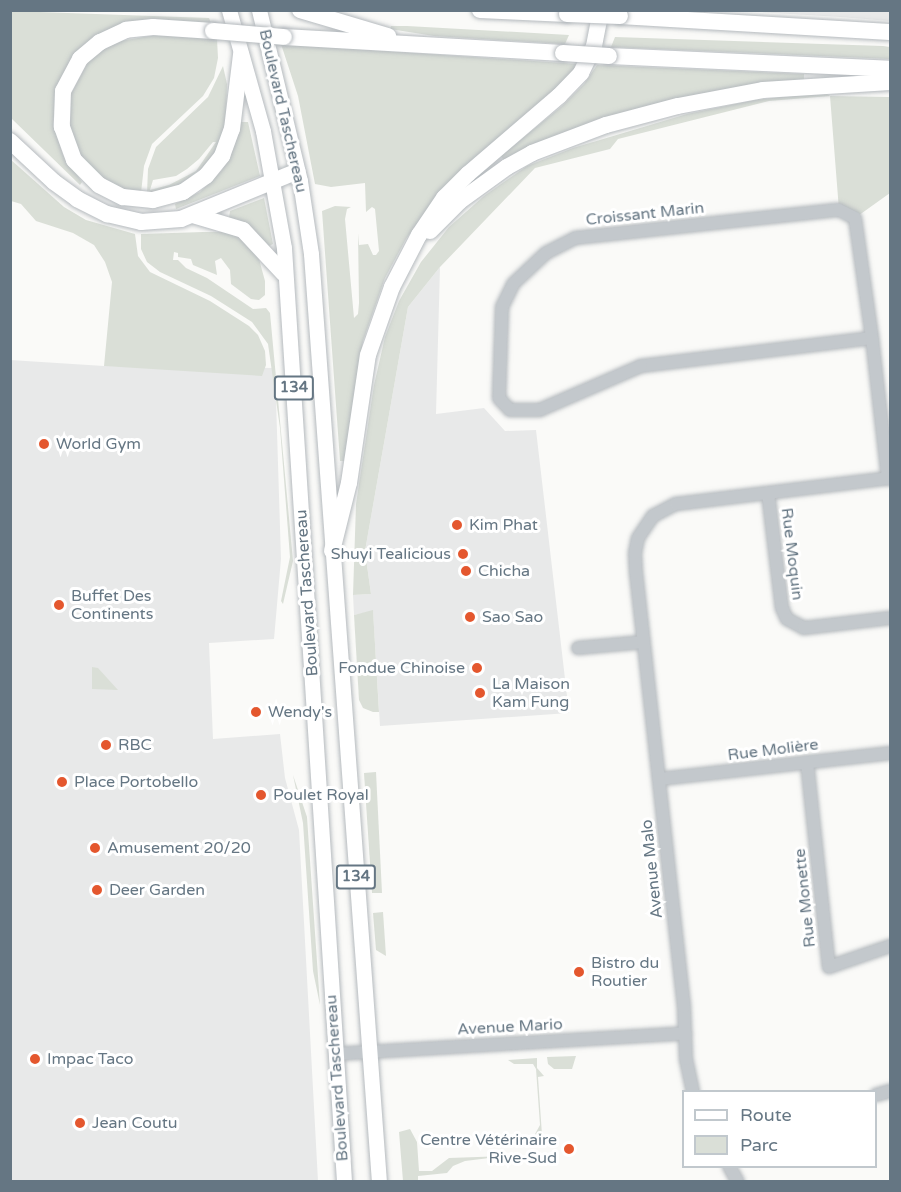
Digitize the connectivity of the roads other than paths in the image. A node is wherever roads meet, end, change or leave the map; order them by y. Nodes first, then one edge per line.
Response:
1 (229, 10) edge
2 (259, 10) edge
3 (300, 10) edge
4 (480, 10) edge
5 (601, 10) edge
6 (891, 32) edge
7 (433, 45) junction
8 (241, 55) junction
9 (891, 69) edge
10 (891, 82) edge
11 (10, 141) edge
12 (298, 171) junction
13 (273, 181) junction
14 (193, 215) junction
15 (405, 262) junction
16 (284, 274) junction
17 (872, 338) junction
18 (889, 479) edge
19 (768, 492) junction
20 (332, 551) junction
21 (891, 618) edge
22 (644, 642) junction
23 (578, 648) dead end
24 (891, 753) edge
25 (807, 762) junction
26 (659, 780) junction
27 (891, 946) edge
28 (685, 1033) junction
29 (369, 1052) junction
30 (336, 1054) junction
31 (693, 1090) edge
32 (730, 1168) edge
33 (344, 1182) edge
34 (379, 1182) edge
35 (738, 1182) edge

1 - 8 main road, Boulevard Taschereau / 134
2 - 12 main road, Boulevard Taschereau / 134
3 - 7 highway
4 - 6 highway, bridge
5 - 15 highway
7 - 8 highway, bridge
7 - 9 highway, bridge
8 - 13 main road, Boulevard Taschereau / 134
10 - 15 highway
11 - 14 highway
12 - 13 highway
12 - 20 main road, Boulevard Taschereau / 134
13 - 14 highway
13 - 16 main road, Boulevard Taschereau / 134
14 - 16 highway
15 - 20 highway
16 - 30 main road, Boulevard Taschereau / 134
17 - 17 street, Croissant Marin
17 - 18 street, Croissant Marin
18 - 19 street, Avenue Malo
19 - 21 street, Rue Moquin
19 - 22 street, Avenue Malo
20 - 29 main road, Boulevard Taschereau / 134
22 - 23 street
22 - 26 street, Avenue Malo
24 - 25 street, Rue Molière
25 - 26 street, Rue Molière
25 - 27 street, Rue Monette
26 - 28 street, Avenue Malo
28 - 29 street, Avenue Mario
28 - 31 street, Avenue Malo
29 - 30 street, Avenue Mario
29 - 34 main road, Boulevard Taschereau / 134
30 - 33 main road, Boulevard Taschereau / 134
32 - 35 street

